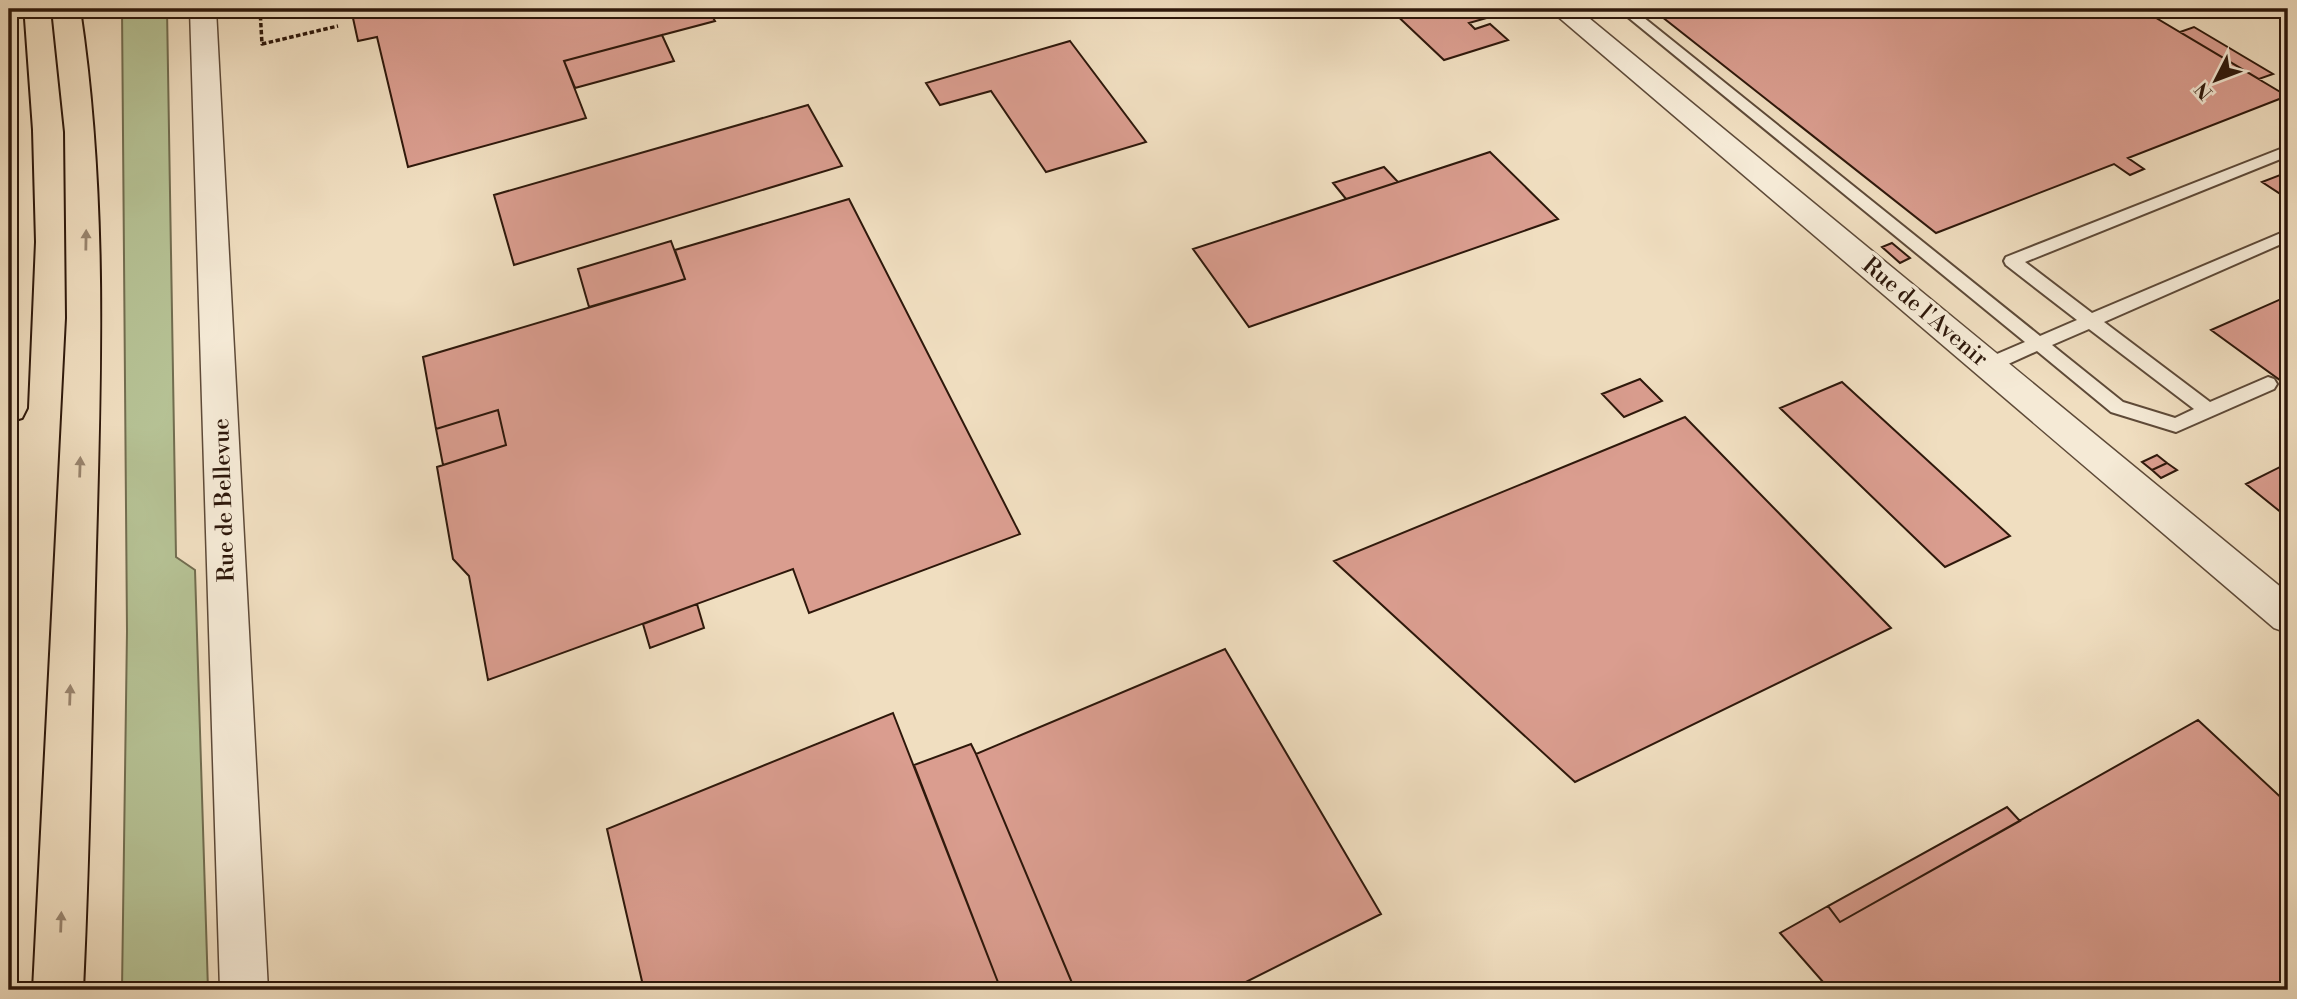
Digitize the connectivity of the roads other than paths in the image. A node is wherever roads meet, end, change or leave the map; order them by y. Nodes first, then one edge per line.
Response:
1 (203, 9) edge
2 (1562, 9) edge
3 (1625, 9) edge
4 (69, 11) edge
5 (9, 19) edge
6 (2288, 151) edge
7 (2288, 235) edge
8 (2091, 321) junction
9 (2038, 344) junction
10 (1989, 365) junction
11 (2268, 384) dead end
12 (9, 408) edge
13 (2209, 411) junction
14 (2288, 616) edge
15 (58, 990) edge
16 (244, 990) edge

1 - 16 street, Rue de Bellevue
2 - 10 street, Rue de l'Avenir
3 - 9 lane
15 -> 4 highway
5 - 12 highway
6 - 8 lane
7 - 8 lane
8 - 9 lane
8 - 13 lane
9 - 10 lane
9 - 13 lane
10 - 14 street, Rue de l'Avenir
11 - 13 lane

